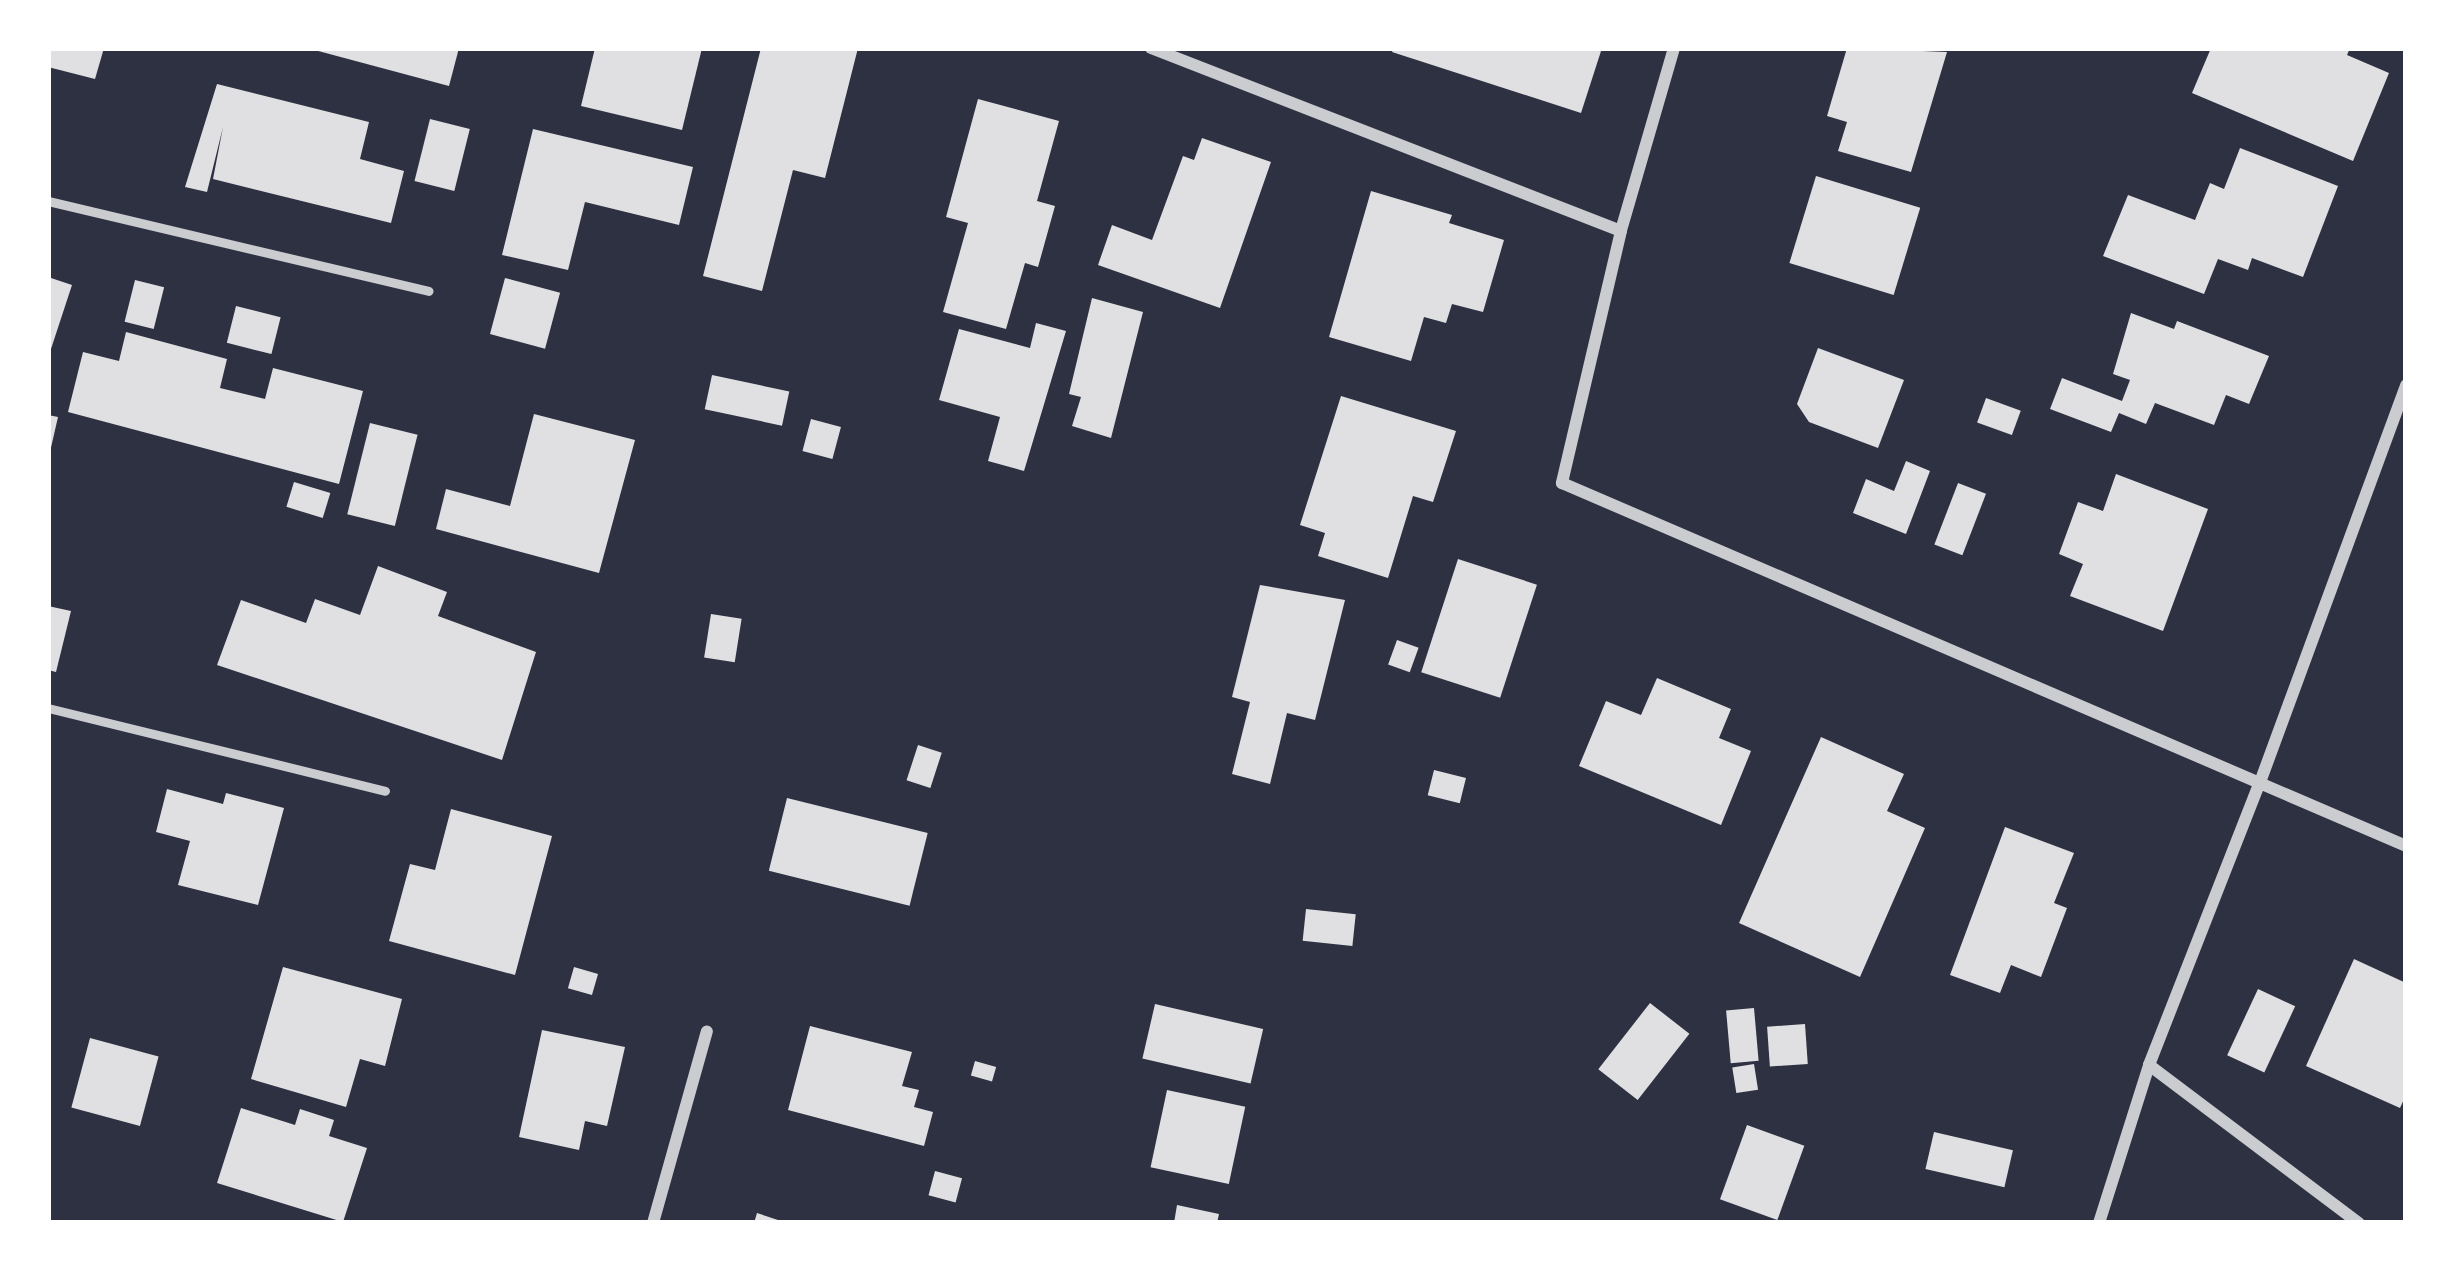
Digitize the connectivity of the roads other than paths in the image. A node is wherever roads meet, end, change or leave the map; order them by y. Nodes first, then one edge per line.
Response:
1 (1151, 48) edge
2 (1675, 48) edge
3 (48, 201) edge
4 (1621, 231) junction
5 (429, 291) dead end
6 (2406, 385) edge
7 (48, 708) edge
8 (2259, 785) junction
9 (385, 790) dead end
10 (2406, 846) edge
11 (707, 1031) dead end
12 (2149, 1065) junction
13 (653, 1223) edge
14 (2099, 1223) edge
15 (2359, 1223) edge

1 - 4 street
2 - 4 street
3 - 5 lane
4 - 8 street
6 - 8 street
7 - 9 lane
8 - 10 street
8 - 12 street
11 - 13 street
12 - 14 street
12 - 15 street

